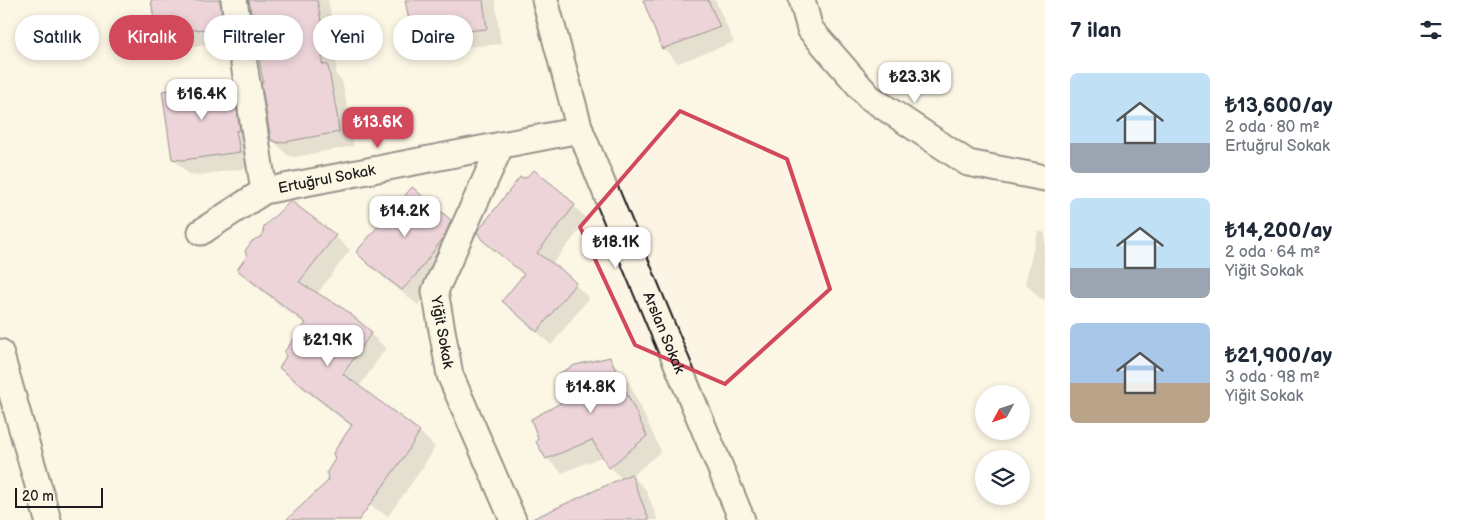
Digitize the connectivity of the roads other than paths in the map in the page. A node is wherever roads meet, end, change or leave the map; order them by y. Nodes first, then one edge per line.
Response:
1 (234, 0) edge
2 (545, 0) edge
3 (802, 0) edge
4 (580, 130) junction
5 (501, 146) junction
6 (1045, 178) edge
7 (264, 191) junction
8 (201, 232) dead end
9 (0, 352) edge
10 (48, 520) edge
11 (513, 520) edge
12 (742, 520) edge

1 - 7 street
2 - 4 street, Arslan Sokak
3 - 6 street
4 - 5 street, Ertuğrul Sokak
4 - 12 street, Arslan Sokak
5 - 7 street, Ertuğrul Sokak
5 - 11 street, Yiğit Sokak
7 - 8 street, Ertuğrul Sokak
9 - 10 street

